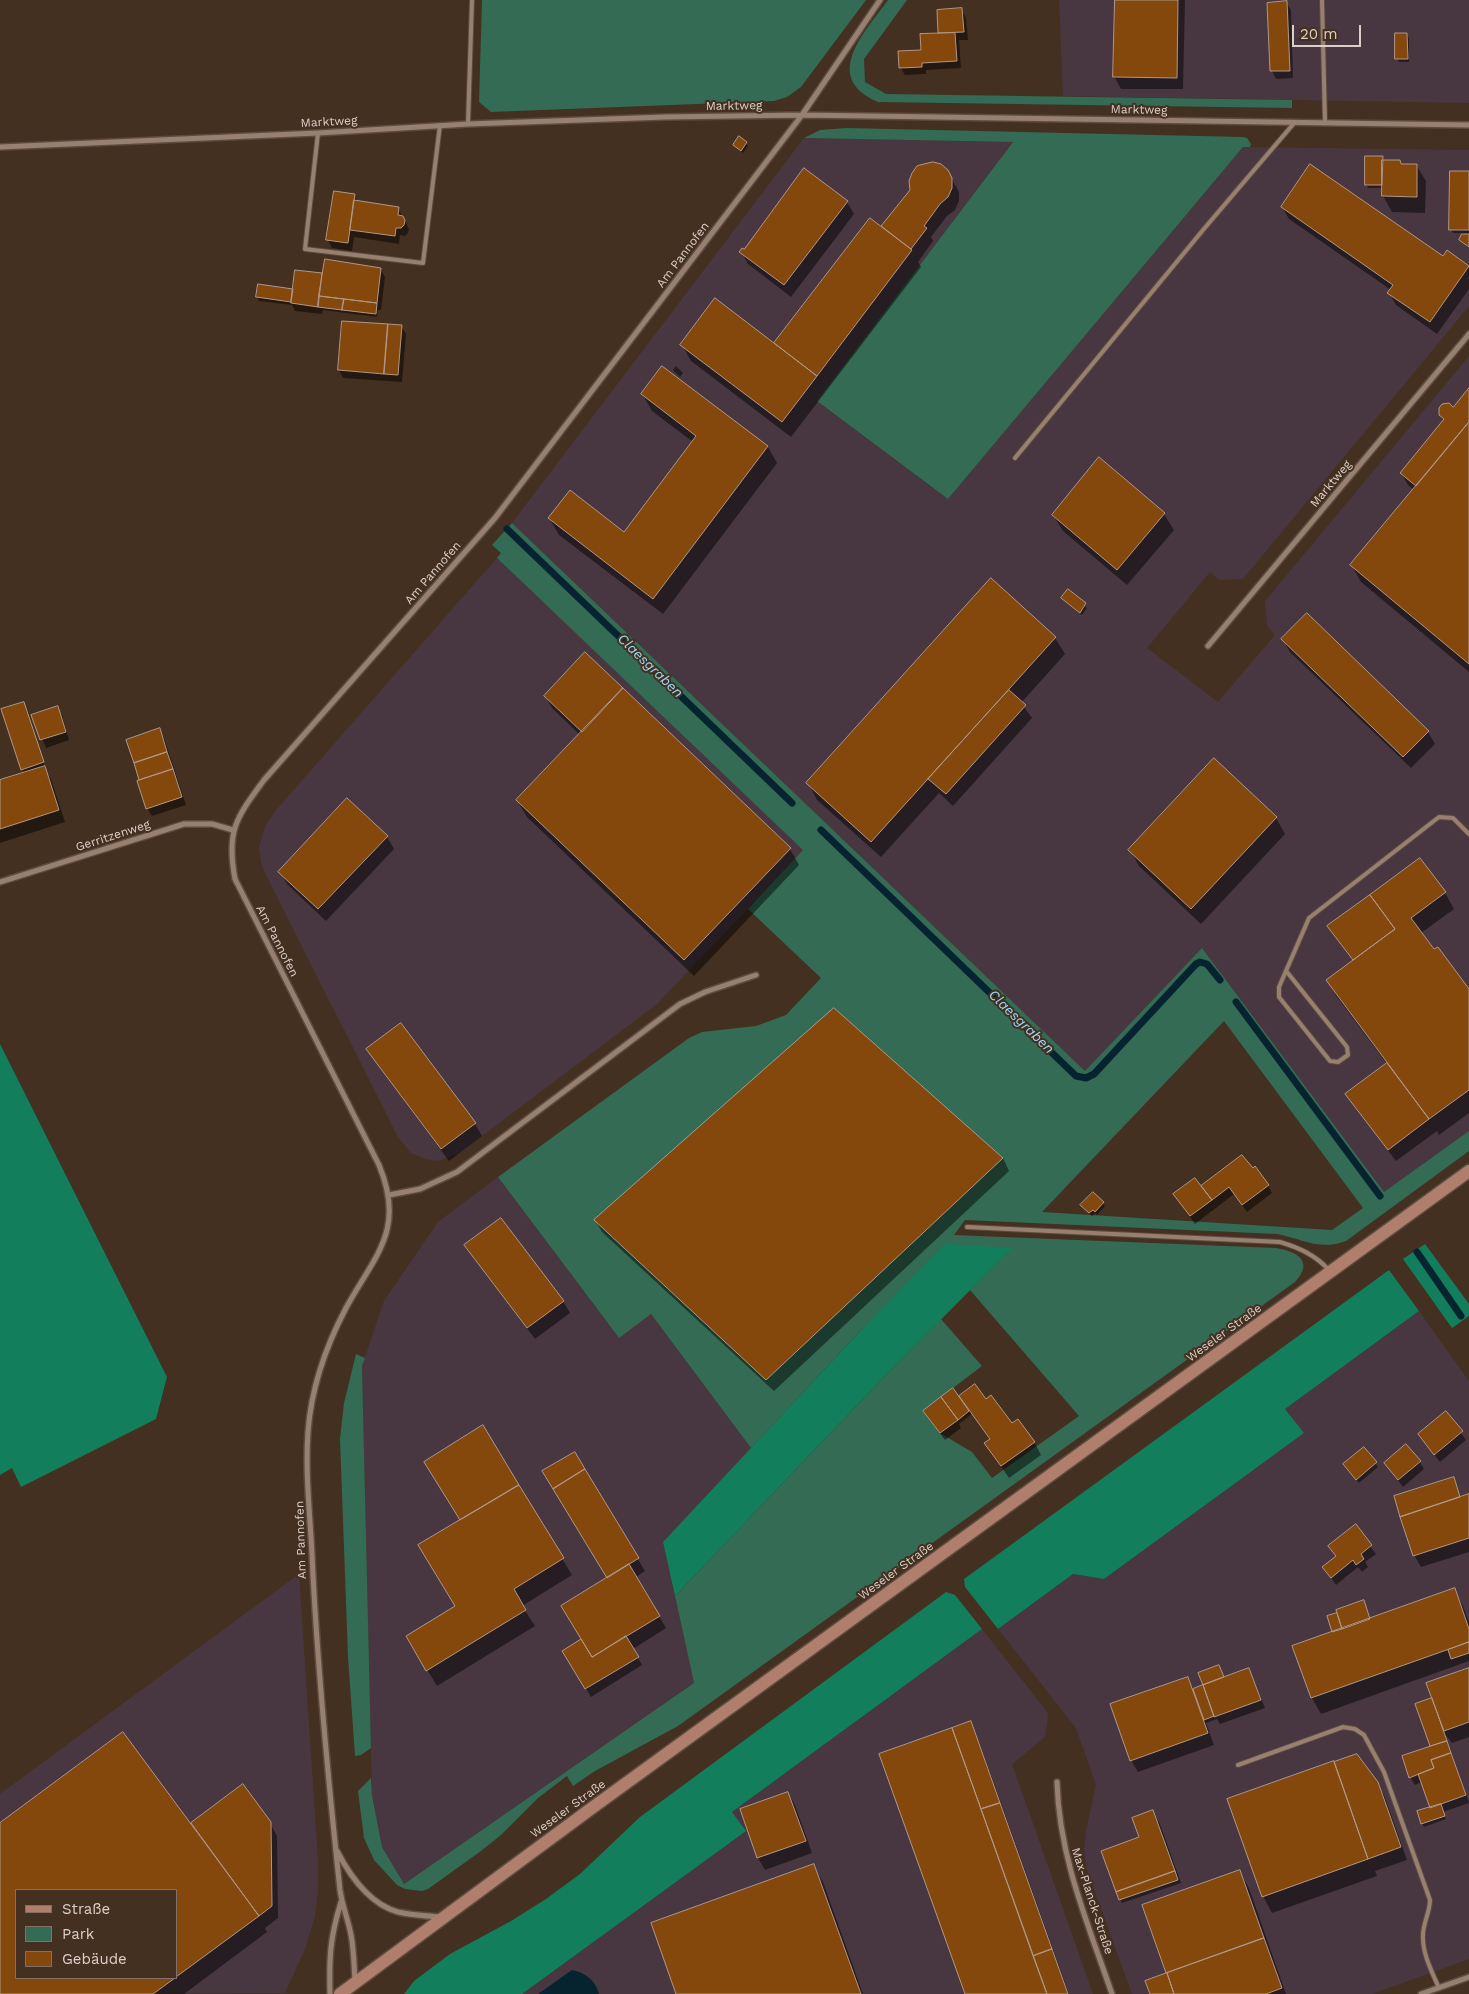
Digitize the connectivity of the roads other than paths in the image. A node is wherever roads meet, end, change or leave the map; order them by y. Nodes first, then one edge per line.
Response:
1 (472, 0) edge
2 (880, 0) edge
3 (1322, 0) edge
4 (802, 115) junction
5 (1295, 122) junction
6 (1325, 122) junction
7 (468, 124) junction
8 (440, 125) junction
9 (1469, 125) edge
10 (318, 133) junction
11 (0, 148) edge
12 (1469, 334) edge
13 (1015, 458) dead end
14 (1208, 646) dead end
15 (233, 830) junction
16 (1469, 834) edge
17 (0, 882) edge
18 (1287, 972) junction
19 (756, 975) dead end
20 (1469, 1171) edge
21 (389, 1195) junction
22 (967, 1227) dead end
23 (1331, 1272) junction
24 (1238, 1765) dead end
25 (1057, 1782) dead end
26 (336, 1847) junction
27 (342, 1901) junction
28 (444, 1918) junction
29 (1469, 1977) edge
30 (355, 1983) junction
31 (1439, 1988) junction
32 (330, 1994) edge
33 (340, 1994) edge
34 (1112, 1994) edge
35 (1421, 1994) edge

1 - 7 lane
2 - 4 street, Am Pannofen
3 - 6 lane
4 - 5 street, Marktweg
4 - 7 street, Marktweg
4 - 15 street, Am Pannofen
5 - 6 street, Marktweg
5 - 13 lane
6 - 9 street, Marktweg
7 - 8 street, Marktweg
8 - 10 street, Marktweg
8 - 10 lane
10 - 11 street, Marktweg
12 - 14 street, Marktweg
15 - 17 street, Gerritzenweg
15 - 21 street, Am Pannofen
16 - 18 lane
18 - 18 lane
19 - 21 street
20 - 23 main road, Weseler Straße
21 - 26 street, Am Pannofen
22 - 23 lane
23 - 28 main road, Weseler Straße
24 - 31 lane
25 - 34 street, Max-Planck-Straße
26 - 27 street, Am Pannofen
26 - 28 street
27 - 30 street
27 - 32 street
28 - 30 main road, Weseler Straße
29 - 31 street
30 - 33 main road, Weseler Straße
31 - 35 street

